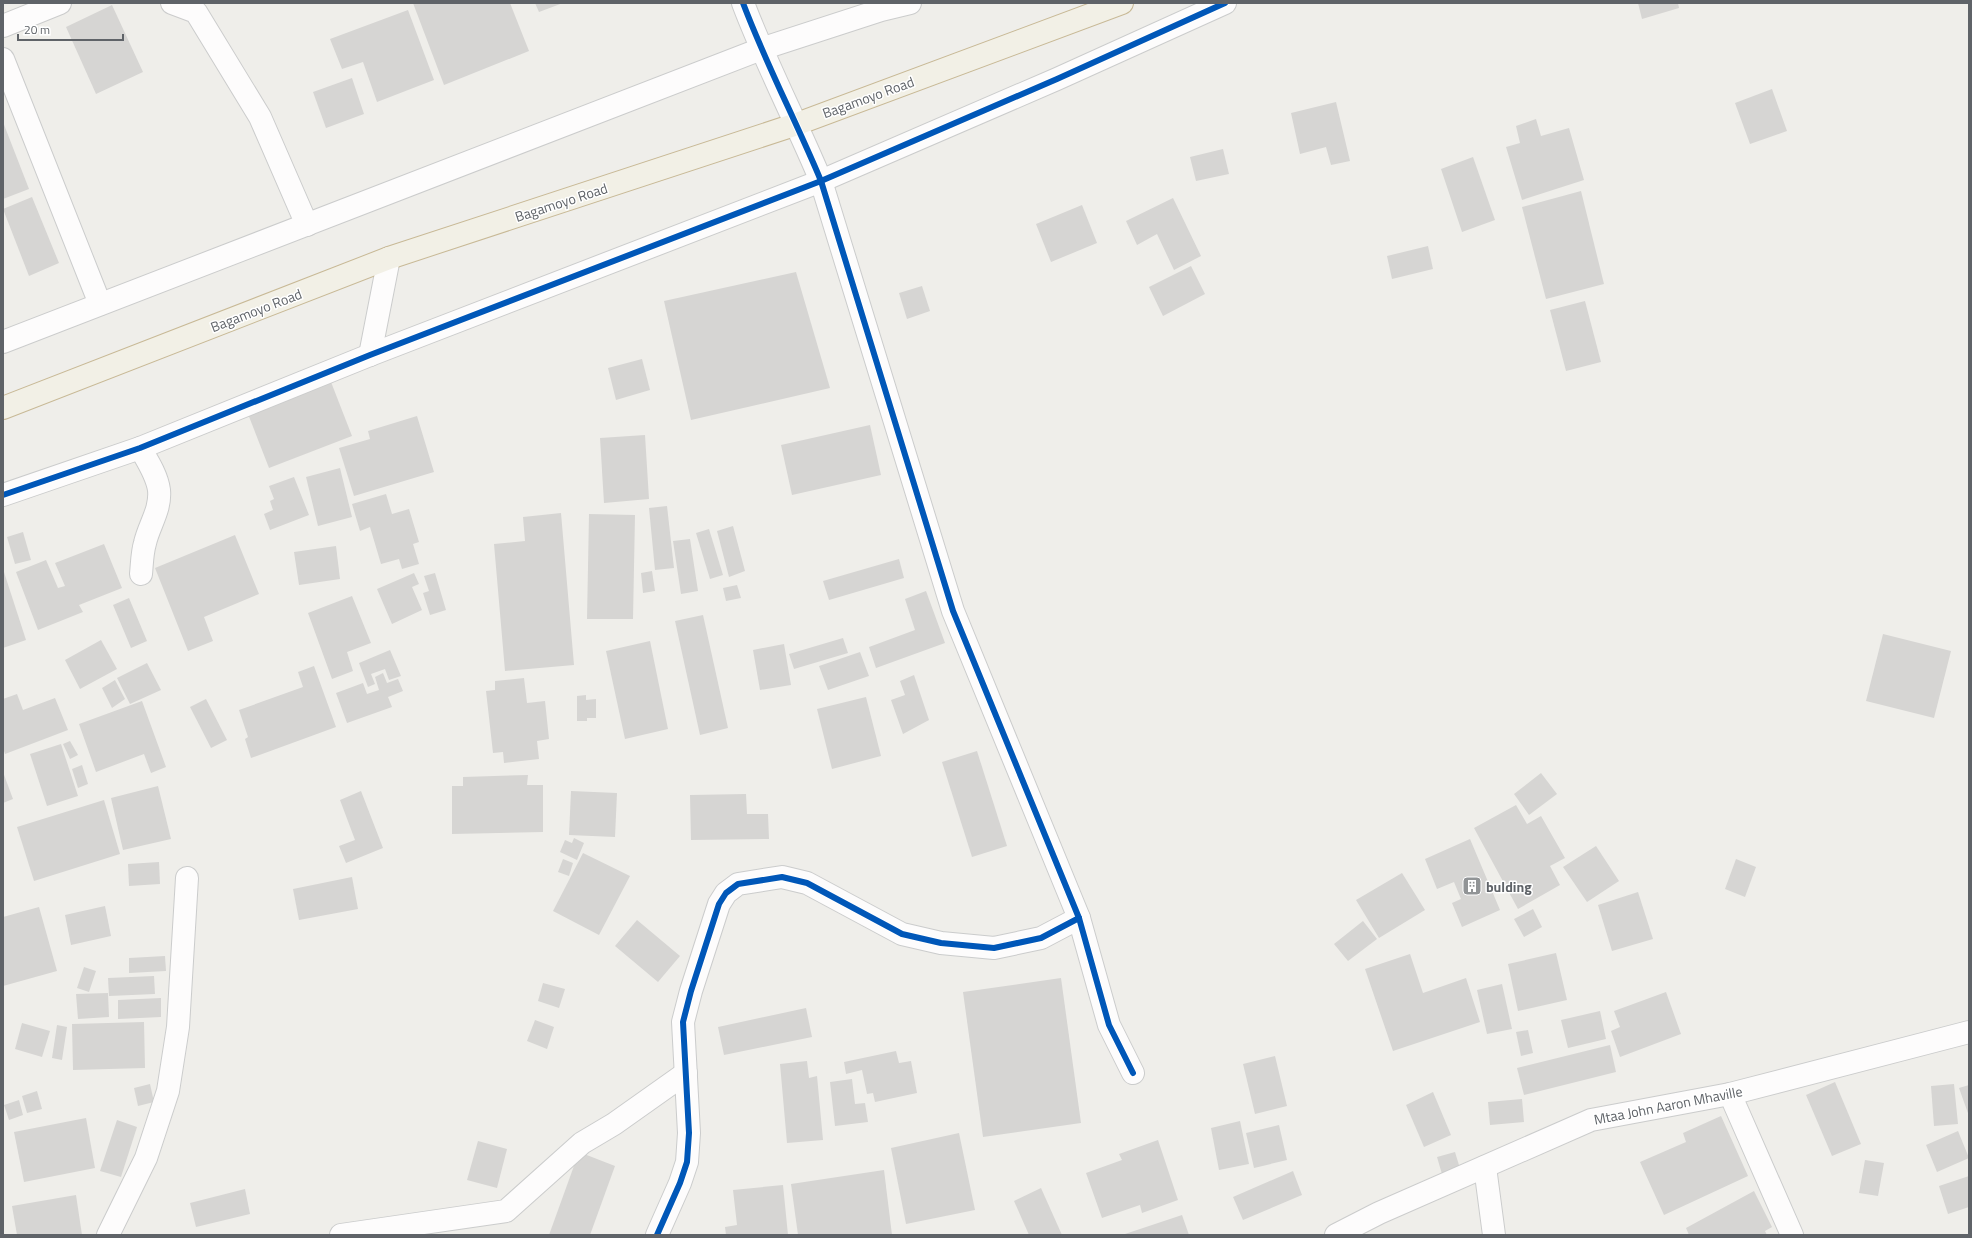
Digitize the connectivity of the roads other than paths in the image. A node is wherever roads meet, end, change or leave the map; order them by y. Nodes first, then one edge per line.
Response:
1 (60, 3) edge
2 (172, 3) edge
3 (743, 3) edge
4 (910, 3) edge
5 (1122, 3) edge
6 (1226, 3) edge
7 (3, 26) edge
8 (760, 49) junction
9 (3, 59) edge
10 (797, 124) junction
11 (821, 181) junction
12 (307, 224) junction
13 (389, 258) junction
14 (100, 304) junction
15 (3, 342) edge
16 (370, 355) junction
17 (3, 408) edge
18 (140, 448) junction
19 (3, 495) edge
20 (141, 574) dead end
21 (187, 878) dead end
22 (1079, 918) junction
23 (1969, 1032) edge
24 (686, 1073) junction
25 (1133, 1073) dead end
26 (1730, 1094) junction
27 (1486, 1167) junction
28 (108, 1235) edge
29 (340, 1235) edge
30 (657, 1235) edge
31 (1336, 1235) edge
32 (1494, 1235) edge
33 (1792, 1235) edge

1 - 7 street
2 - 12 street
3 - 8 street
4 - 8 street
5 - 10 highway, Bagamoyo Road
6 - 11 street
8 - 10 street
8 - 12 street
9 - 14 street
10 - 11 street
10 - 13 highway, Bagamoyo Road
11 - 16 street
11 - 22 street
12 - 14 street
13 - 16 street
13 - 17 highway, Bagamoyo Road
14 - 15 street
16 - 18 street
18 - 19 street
18 - 20 street
21 - 28 street
22 - 24 street
22 - 25 street
23 - 26 street, Mtaa John Aaron Mhaville
24 - 29 street
24 - 30 street
26 - 27 street, Mtaa John Aaron Mhaville
26 - 33 street
27 - 31 street, Mtaa John Aaron Mhaville
27 - 32 street

